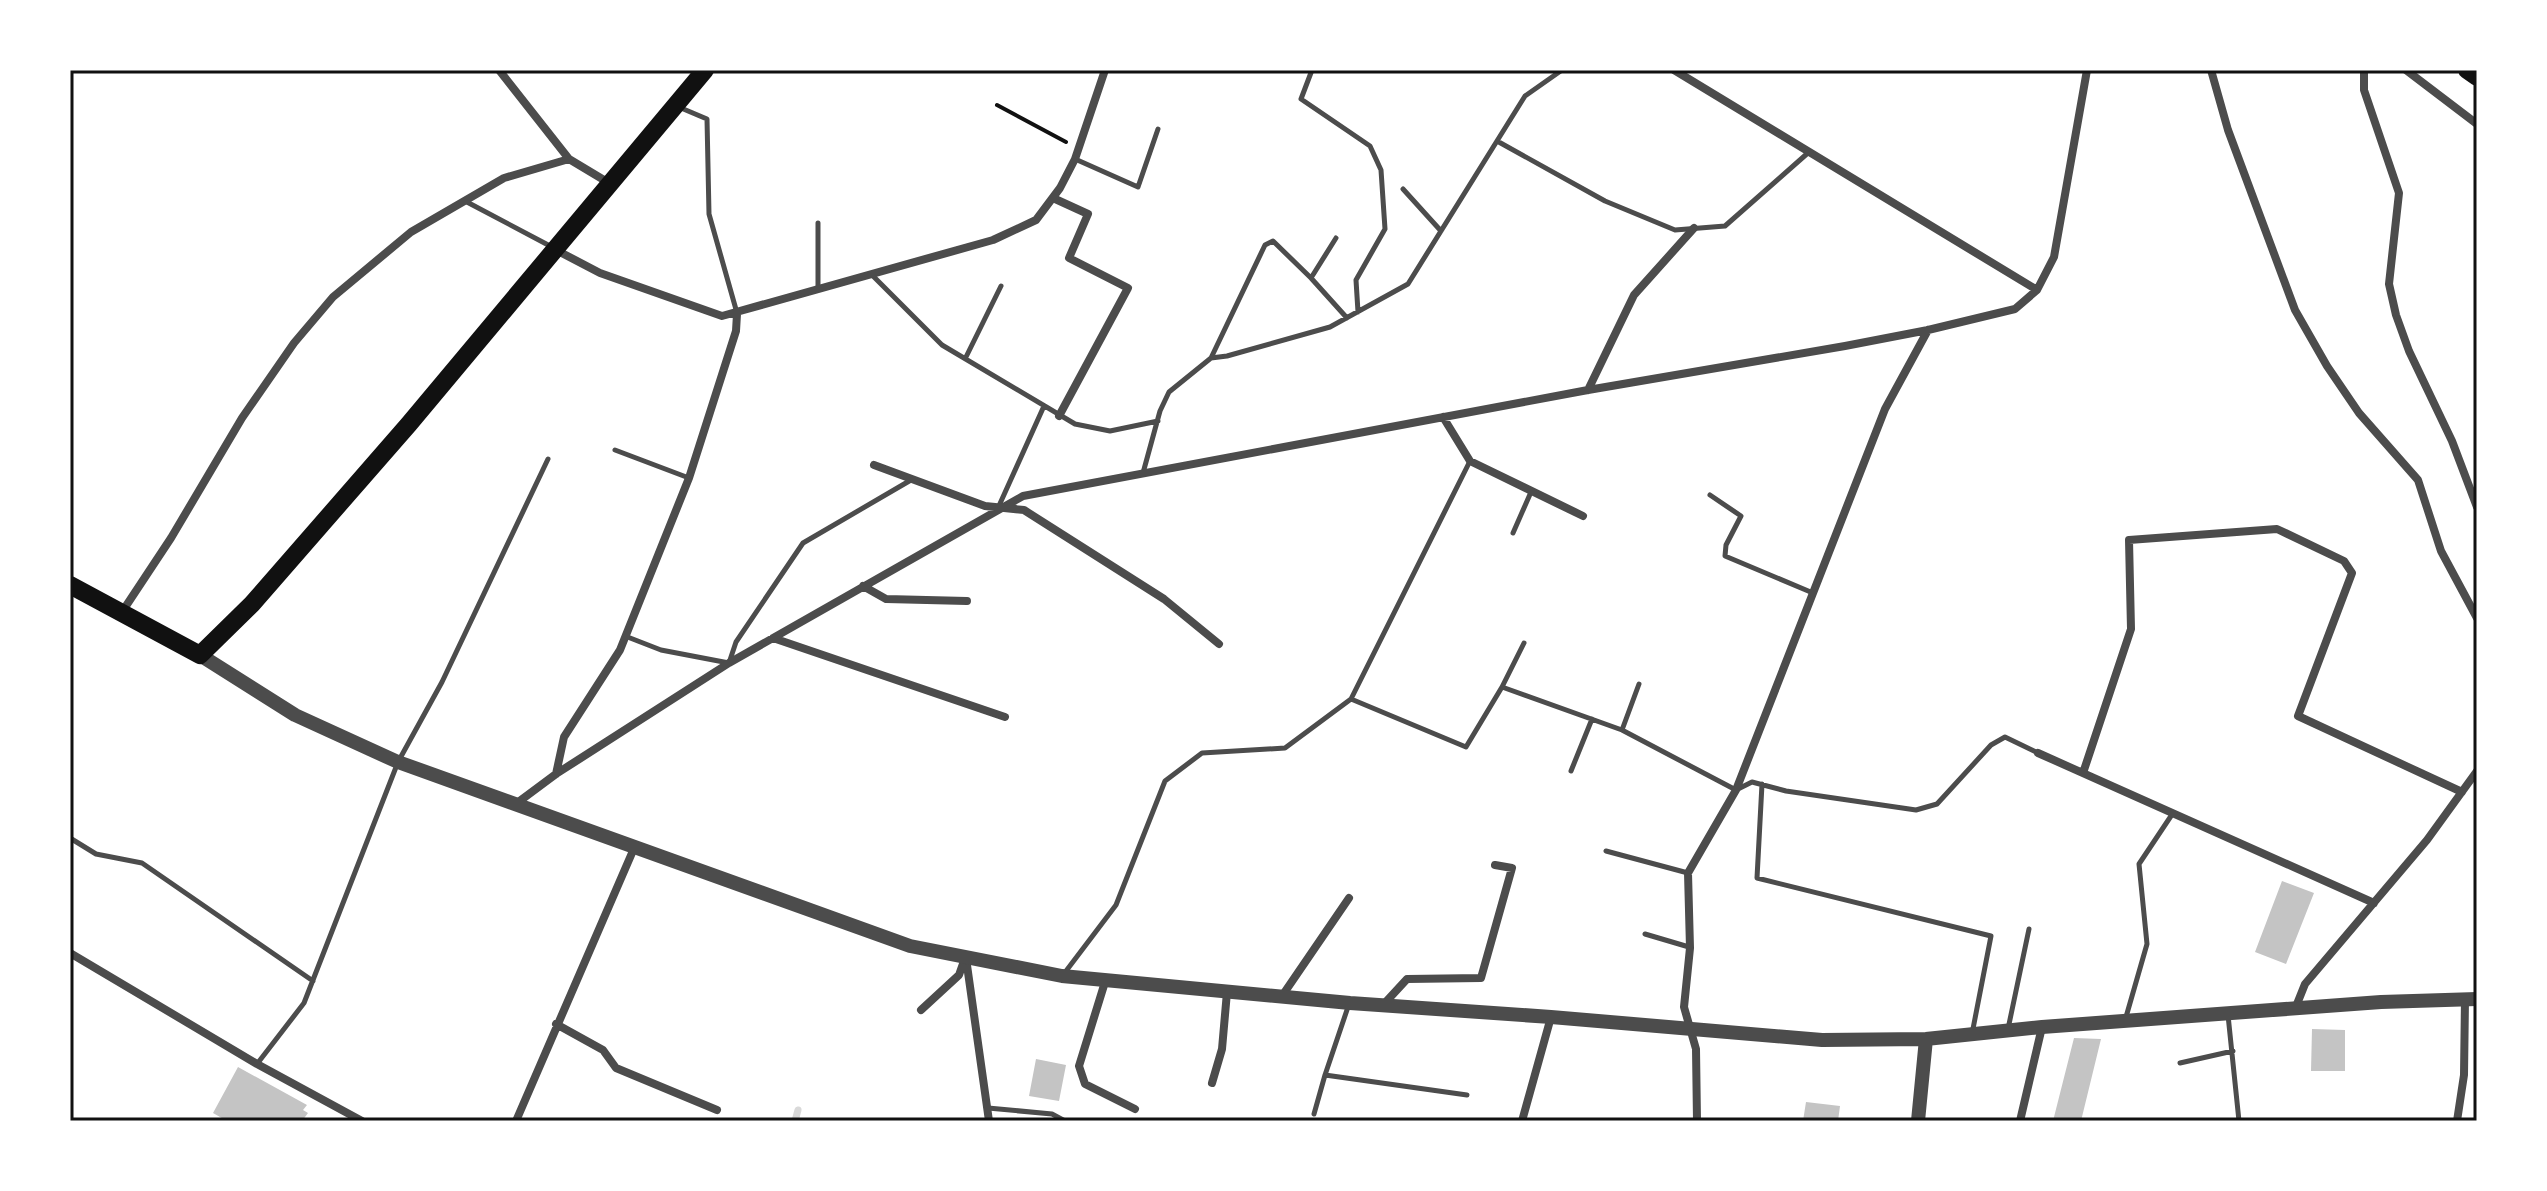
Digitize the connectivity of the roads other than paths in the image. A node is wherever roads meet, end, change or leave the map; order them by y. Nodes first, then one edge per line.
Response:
1 (499, 70) edge
2 (705, 70) edge
3 (1105, 70) edge
4 (1312, 70) edge
5 (1562, 70) edge
6 (1674, 70) edge
7 (2087, 70) edge
8 (2211, 70) edge
9 (2364, 70) edge
10 (2406, 70) edge
11 (2467, 70) edge
12 (2477, 77) edge
13 (676, 106) junction
14 (2477, 124) edge
15 (1158, 129) dead end
16 (1497, 141) junction
17 (1810, 151) junction
18 (1077, 154) junction
19 (569, 159) junction
20 (610, 184) junction
21 (1403, 189) dead end
22 (1053, 198) junction
23 (465, 201) junction
24 (818, 223) dead end
25 (1694, 228) junction
26 (1441, 231) junction
27 (1336, 238) dead end
28 (556, 250) junction
29 (872, 275) junction
30 (1311, 278) junction
31 (1001, 286) dead end
32 (818, 290) junction
33 (2037, 290) junction
34 (1358, 312) junction
35 (737, 314) junction
36 (1347, 318) junction
37 (1928, 330) junction
38 (966, 357) junction
39 (1211, 358) junction
40 (1588, 390) junction
41 (1044, 406) junction
42 (1059, 416) junction
43 (1443, 417) junction
44 (1158, 421) junction
45 (615, 450) dead end
46 (548, 459) dead end
47 (1470, 461) junction
48 (874, 465) dead end
49 (1143, 473) junction
50 (689, 478) junction
51 (912, 479) junction
52 (1531, 492) junction
53 (1710, 495) dead end
54 (2477, 507) edge
55 (998, 509) junction
56 (1583, 516) dead end
57 (1513, 533) dead end
58 (70, 585) edge
59 (863, 586) junction
60 (1814, 594) junction
61 (967, 601) dead end
62 (122, 612) junction
63 (2477, 618) edge
64 (625, 636) junction
65 (773, 638) junction
66 (1524, 643) dead end
67 (1219, 644) dead end
68 (200, 655) junction
69 (729, 663) junction
70 (1639, 684) dead end
71 (1502, 687) junction
72 (1351, 699) junction
73 (1005, 717) dead end
74 (1592, 719) junction
75 (1622, 730) junction
76 (2038, 753) joint
77 (398, 762) junction
78 (1571, 771) dead end
79 (2477, 771) edge
80 (2083, 773) junction
81 (556, 774) junction
82 (1762, 784) junction
83 (1736, 790) junction
84 (2462, 792) junction
85 (517, 803) junction
86 (2173, 813) junction
87 (70, 838) edge
88 (635, 846) junction
89 (1606, 851) dead end
90 (1495, 865) dead end
91 (1688, 873) junction
92 (1349, 898) dead end
93 (2374, 903) junction
94 (2029, 929) dead end
95 (1645, 934) dead end
96 (1690, 948) junction
97 (70, 953) edge
98 (966, 958) junction
99 (1062, 976) junction
100 (313, 981) junction
101 (1105, 982) junction
102 (1227, 992) junction
103 (1282, 996) junction
104 (2471, 999) edge
105 (1350, 1003) junction
106 (1383, 1005) junction
107 (921, 1010) dead end
108 (2294, 1010) junction
109 (2227, 1014) junction
110 (1551, 1017) junction
111 (2125, 1021) junction
112 (556, 1024) junction
113 (2042, 1027) junction
114 (1693, 1030) junction
115 (2008, 1030) junction
116 (1971, 1035) junction
117 (1926, 1039) junction
118 (2233, 1051) junction
119 (2180, 1063) dead end
120 (257, 1064) junction
121 (1325, 1075) junction
122 (1212, 1083) dead end
123 (1467, 1095) dead end
124 (988, 1108) junction
125 (1135, 1109) dead end
126 (717, 1110) dead end
127 (1314, 1114) dead end
128 (362, 1121) edge
129 (516, 1121) edge
130 (989, 1121) edge
131 (1065, 1121) edge
132 (1522, 1121) edge
133 (1697, 1121) edge
134 (1918, 1121) edge
135 (2020, 1121) edge
136 (2239, 1121) edge
137 (2457, 1121) edge

1 - 19 street
2 - 13 main road
3 - 18 street
4 - 34 lane
5 - 16 lane
6 - 17 street
7 - 33 street
8 - 63 street
9 - 54 street
10 - 14 street
11 - 12 main road
13 - 20 main road
13 - 35 lane
15 - 18 lane
16 - 25 lane
16 - 26 lane
17 - 25 lane
17 - 33 street
18 - 22 street
19 - 20 street
19 - 23 street
20 - 28 main road
21 - 26 lane
22 - 29 street
22 - 42 street
23 - 28 lane
23 - 62 street
24 - 32 lane
25 - 40 street
26 - 34 lane
27 - 30 lane
28 - 35 street
28 - 68 main road
29 - 32 street
29 - 38 lane
30 - 36 lane
30 - 39 lane
31 - 38 lane
32 - 35 street
33 - 37 street
34 - 36 lane
35 - 50 street
36 - 39 lane
37 - 40 street
37 - 60 street
38 - 41 lane
39 - 44 lane
40 - 43 street
41 - 42 lane
41 - 55 lane
42 - 44 lane
43 - 47 street
43 - 49 street
44 - 49 lane
45 - 50 lane
46 - 77 lane
47 - 52 street
47 - 72 lane
48 - 51 street
49 - 55 street
50 - 64 street
51 - 55 street
51 - 69 lane
52 - 56 street
52 - 57 lane
53 - 60 lane
55 - 59 street
55 - 67 street
58 - 62 main road
59 - 61 street
59 - 65 street
60 - 83 street
62 - 68 main road
64 - 69 lane
64 - 81 street
65 - 69 street
65 - 73 street
66 - 71 lane
68 - 77 street
69 - 81 street
70 - 75 lane
71 - 72 lane
71 - 74 lane
72 - 99 lane
74 - 75 lane
74 - 78 lane
75 - 83 lane
76 - 80 street
76 - 82 lane
77 - 85 street
77 - 100 lane
79 - 84 street
80 - 84 street
80 - 86 street
81 - 85 street
82 - 83 lane
82 - 116 lane
83 - 91 street
84 - 93 street
85 - 88 street
86 - 93 street
86 - 111 lane
87 - 100 lane
88 - 98 street
88 - 112 street
89 - 91 lane
90 - 106 street
91 - 96 street
92 - 103 street
93 - 108 street
94 - 115 lane
95 - 96 lane
96 - 114 street
97 - 120 street
98 - 99 street
98 - 107 street
98 - 124 street
99 - 101 street
100 - 120 lane
101 - 102 street
101 - 125 street
102 - 103 street
102 - 122 street
103 - 105 street
104 - 108 street
104 - 137 street
105 - 106 street
105 - 121 lane
106 - 110 street
108 - 109 street
109 - 111 street
109 - 118 lane
110 - 114 street
110 - 132 street
111 - 113 street
112 - 126 street
112 - 129 street
113 - 115 street
113 - 135 street
114 - 117 street
114 - 133 street
115 - 116 street
116 - 117 street
117 - 134 street
118 - 119 lane
118 - 136 lane
120 - 128 street
121 - 123 lane
121 - 127 lane
124 - 130 street
124 - 131 lane

